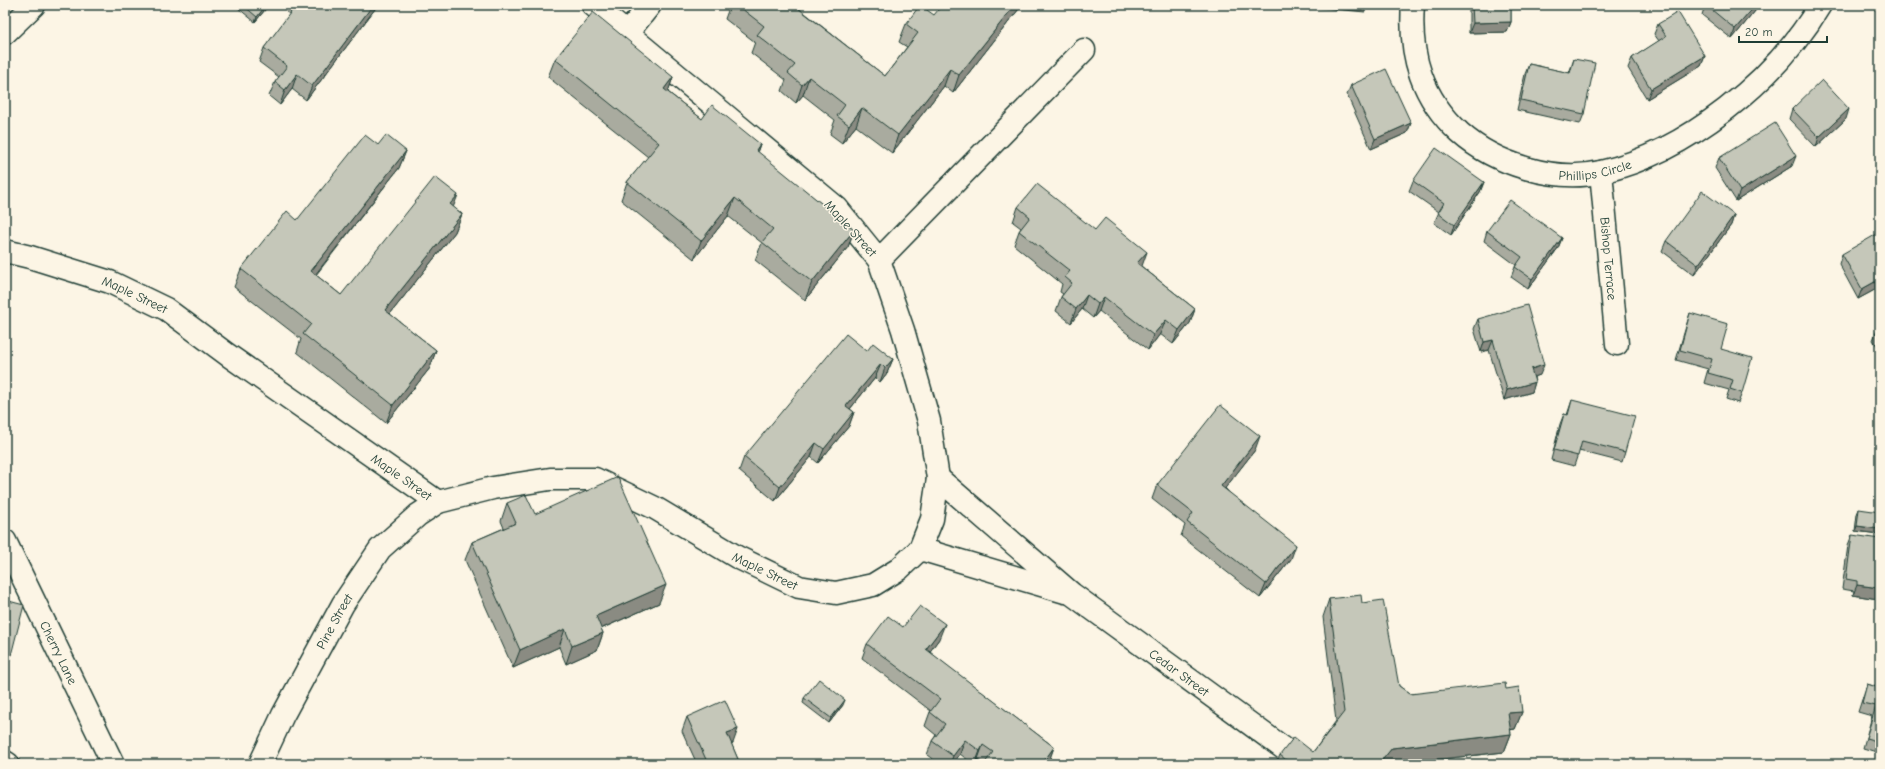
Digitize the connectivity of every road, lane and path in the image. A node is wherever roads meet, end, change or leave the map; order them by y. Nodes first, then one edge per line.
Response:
1 (34, 5) edge
2 (593, 5) edge
3 (650, 5) edge
4 (1413, 5) edge
5 (1820, 5) edge
6 (628, 32) junction
7 (5, 34) edge
8 (1084, 50) dead end
9 (1601, 172) junction
10 (5, 251) edge
11 (880, 260) junction
12 (1617, 344) dead end
13 (938, 478) junction
14 (438, 502) junction
15 (5, 541) edge
16 (920, 549) junction
17 (1072, 594) junction
18 (1286, 750) edge
19 (5, 762) edge
20 (8, 764) edge
21 (113, 764) edge
22 (260, 764) edge

1 - 7 street
2 - 6 street, Maple Street
3 - 6 street
4 - 9 street, Phillips Circle
5 - 9 street, Phillips Circle
6 - 11 street, Maple Street
8 - 11 street
9 - 12 street, Bishop Terrace
10 - 14 street, Maple Street
11 - 13 street, Maple Street
13 - 16 street, Maple Street
13 - 17 street
14 - 16 street, Maple Street
14 - 22 street, Pine Street
15 - 21 street, Cherry Lane
16 - 17 street
17 - 18 street, Cedar Street
19 - 20 street

